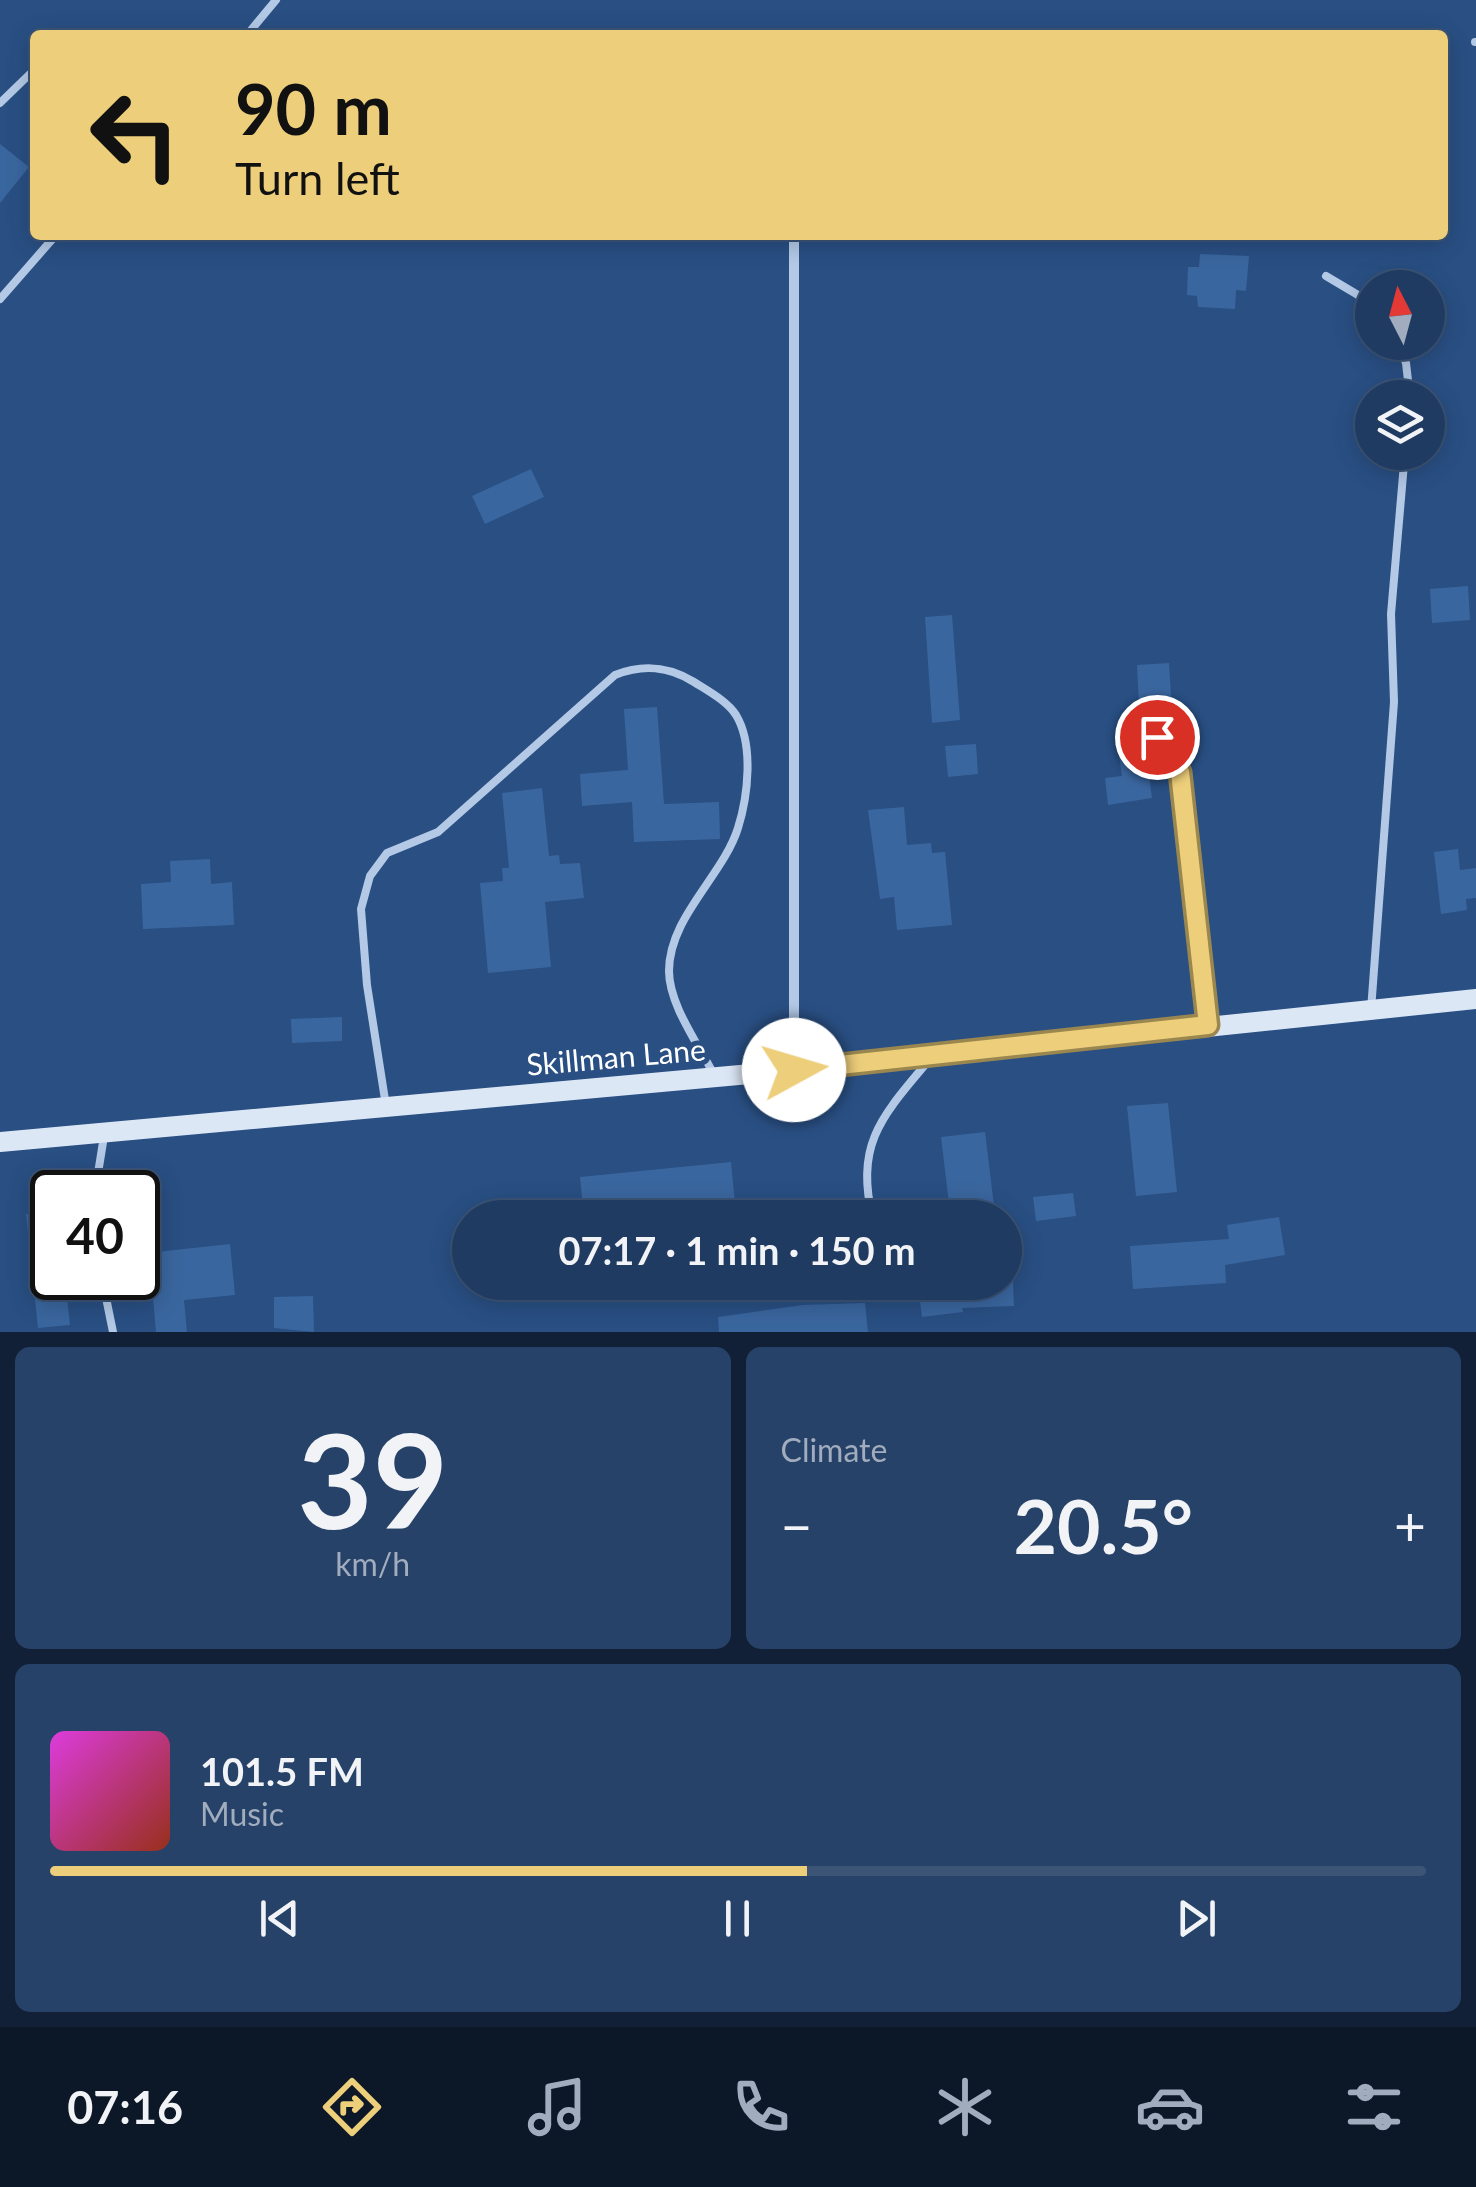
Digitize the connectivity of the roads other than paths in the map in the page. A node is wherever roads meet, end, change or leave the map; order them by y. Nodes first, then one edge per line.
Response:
1 (276, 0) edge
2 (251, 30) edge
3 (30, 74) edge
4 (0, 103) edge
5 (52, 240) edge
6 (794, 240) edge
7 (1326, 276) dead end
8 (1355, 293) edge
9 (0, 300) edge
10 (1403, 470) edge
11 (1157, 737) dead end
12 (1476, 998) edge
13 (1370, 1010) junction
14 (1208, 1025) junction
15 (932, 1056) junction
16 (794, 1070) junction
17 (715, 1077) junction
18 (386, 1106) junction
19 (104, 1132) junction
20 (0, 1142) edge
21 (98, 1170) edge
22 (871, 1200) edge
23 (106, 1300) edge
24 (113, 1332) edge

1 - 2 lane
3 - 4 lane
5 - 9 lane
6 - 16 street
7 - 8 lane
10 - 13 lane
11 - 14 lane
12 - 13 street, Skillman Lane
13 - 14 street, Skillman Lane
14 - 15 street, Skillman Lane
15 - 16 street, Skillman Lane
15 - 22 lane
16 - 17 street, Skillman Lane
17 - 18 street, Skillman Lane
17 - 18 lane
18 - 19 street, Skillman Lane
19 - 20 street, Skillman Lane
19 - 21 lane
23 - 24 lane

